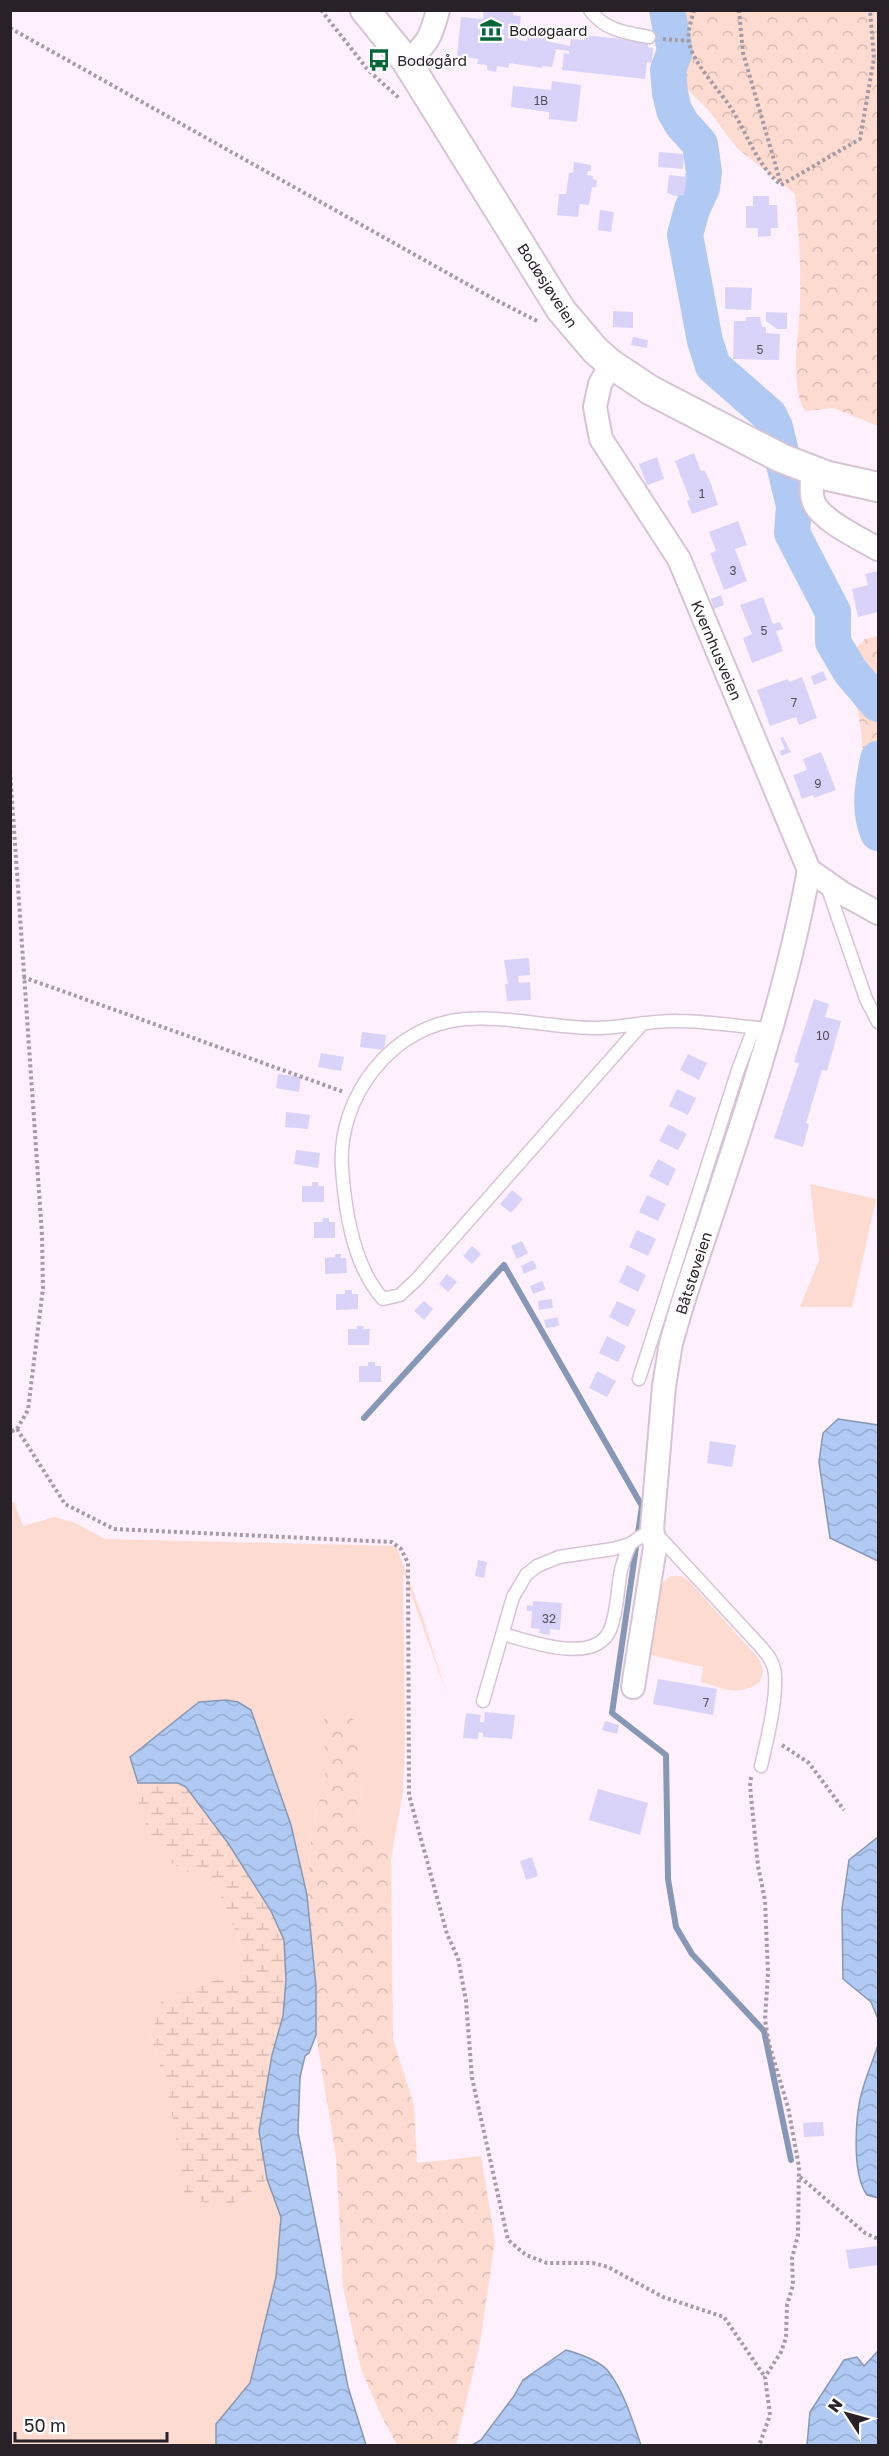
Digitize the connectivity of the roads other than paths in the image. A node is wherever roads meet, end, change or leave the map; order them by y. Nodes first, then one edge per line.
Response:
1 (365, 10) edge
2 (438, 10) edge
3 (590, 10) edge
4 (653, 37) road end
5 (408, 62) junction
6 (611, 364) junction
7 (813, 471) junction
8 (879, 487) edge
9 (879, 549) edge
10 (817, 875) junction
11 (879, 913) edge
12 (879, 1022) edge
13 (642, 1024) junction
14 (763, 1028) junction
15 (639, 1379) dead end
16 (652, 1529) junction
17 (630, 1544) junction
18 (503, 1634) junction
19 (633, 1687) dead end
20 (483, 1701) dead end
21 (761, 1766) road end

1 - 5 street, Bodøsjøveien
2 - 5 street
3 - 4 lane
5 - 6 street, Bodøsjøveien
6 - 7 street, Bodøsjøveien
6 - 10 street, Kvernhusveien
7 - 8 street, Bodøsjøveien
7 - 9 street
10 - 11 street
10 - 12 lane
10 - 14 street, Båtstøveien
13 - 13 lane
13 - 14 lane
14 - 15 lane
14 - 16 street, Båtstøveien
16 - 17 lane
16 - 19 street, Båtstøveien
16 - 21 lane
17 - 18 lane
17 - 18 lane
18 - 20 lane

